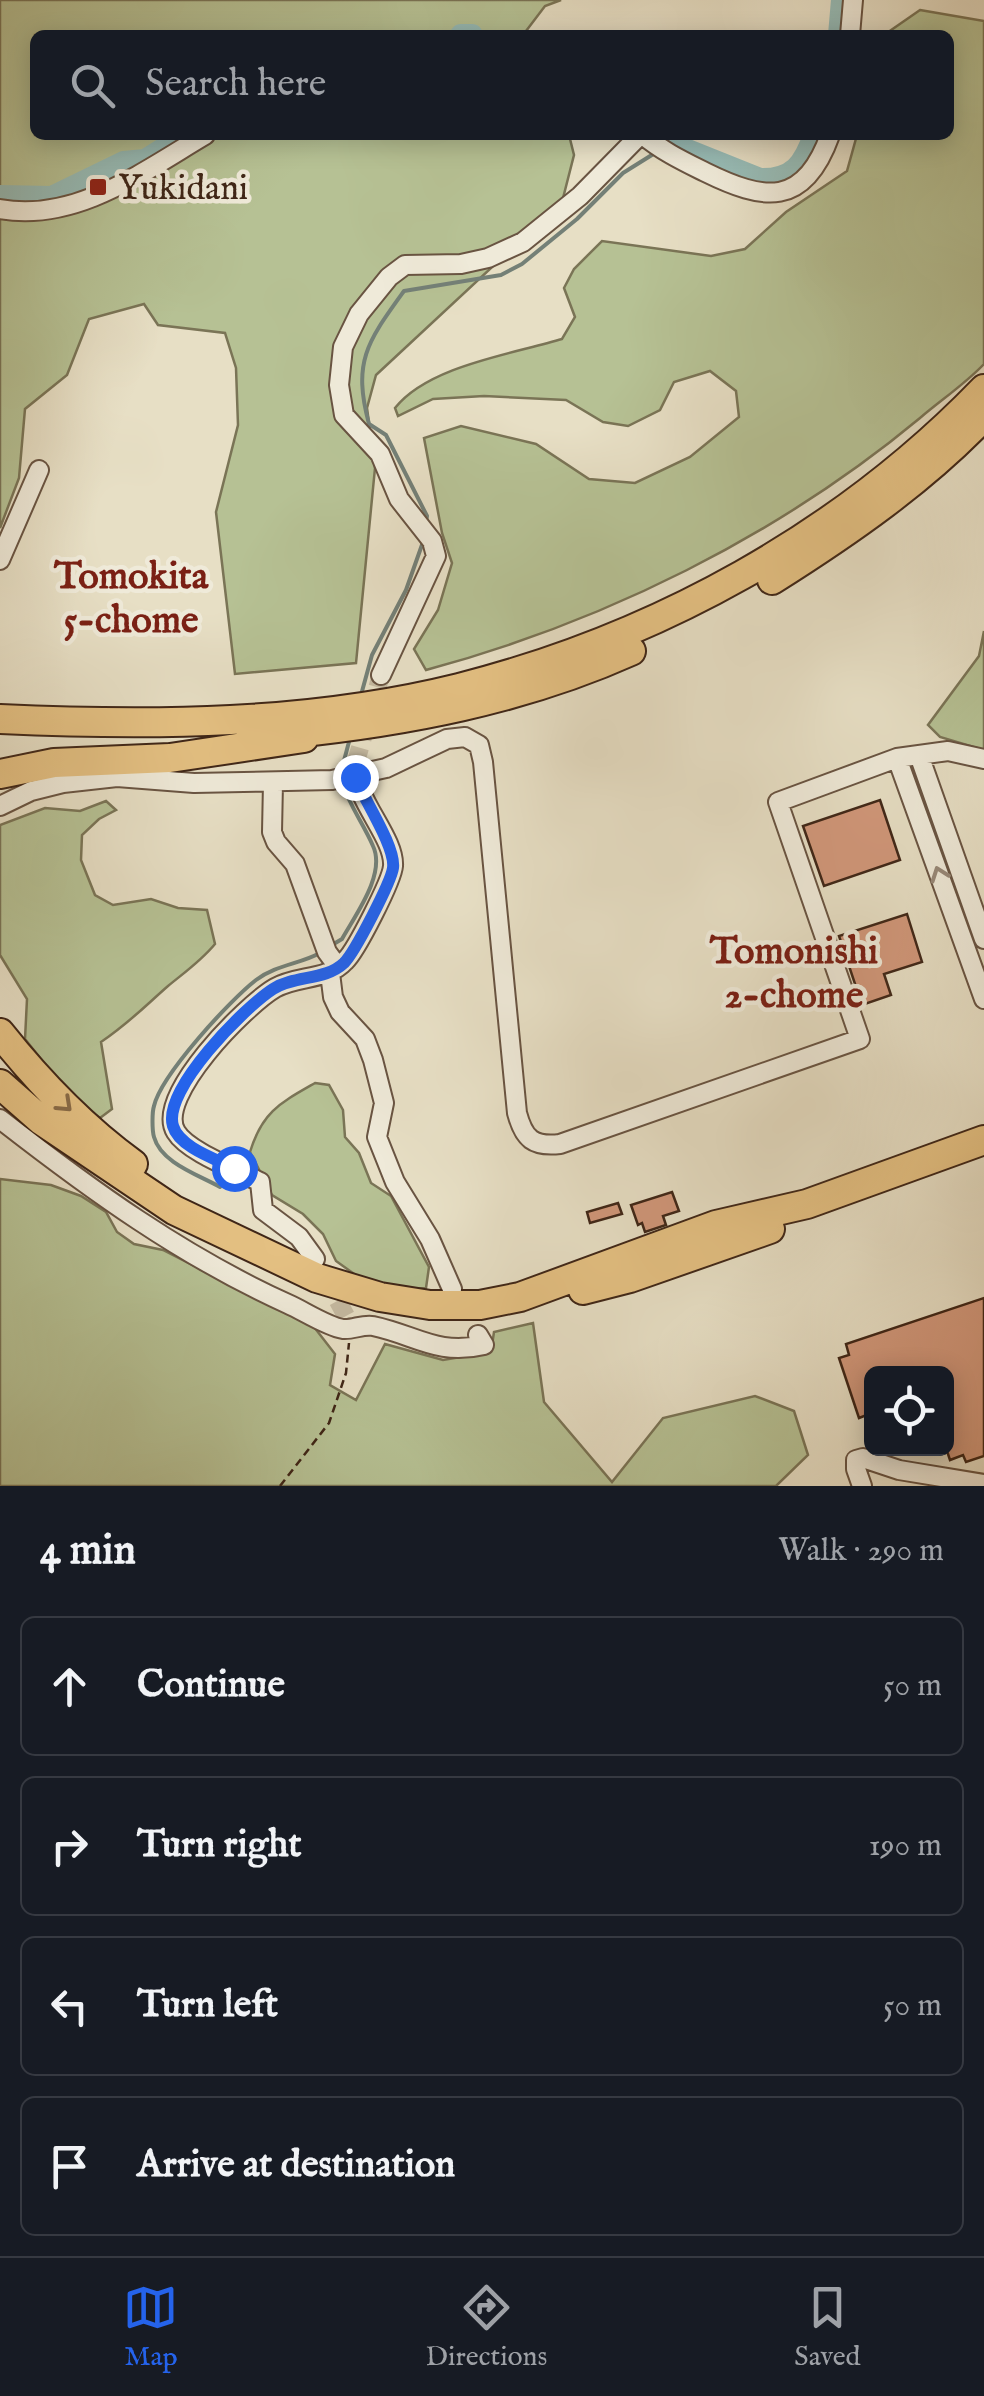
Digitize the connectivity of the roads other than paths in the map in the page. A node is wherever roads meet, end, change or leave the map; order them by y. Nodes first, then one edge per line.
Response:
1 (853, 0) edge
2 (850, 30) edge
3 (197, 140) edge
4 (828, 140) edge
5 (650, 141) edge
6 (0, 208) edge
7 (984, 389) edge
8 (984, 416) edge
9 (40, 470) dead end
10 (0, 560) edge
11 (382, 675) tunnel mouth
12 (0, 719) edge
13 (378, 724) junction
14 (0, 738) edge
15 (919, 754) junction
16 (897, 758) junction
17 (984, 759) edge
18 (355, 771) junction
19 (0, 774) edge
20 (273, 783) junction
21 (0, 806) edge
22 (984, 938) edge
23 (334, 970) junction
24 (984, 999) edge
25 (0, 1033) edge
26 (0, 1084) edge
27 (0, 1098) edge
28 (0, 1119) edge
29 (984, 1140) edge
30 (984, 1155) edge
31 (316, 1268) junction
32 (452, 1289) dead end
33 (478, 1335) dead end
34 (984, 1484) edge
35 (862, 1486) edge

1 - 2 street
3 - 6 street
4 - 5 street
5 - 11 street
7 - 12 highway
8 - 13 highway
9 - 10 street
13 - 14 highway
13 - 19 highway
15 - 16 street
15 - 17 street
15 - 22 street
16 - 18 street
24 -> 16 street
18 - 20 street
18 - 23 street
20 - 21 street
20 - 23 street
23 - 31 street
23 - 32 street
25 -> 31 highway
26 - 31 highway
27 - 30 highway
28 - 33 street
29 - 31 highway
34 - 35 street

